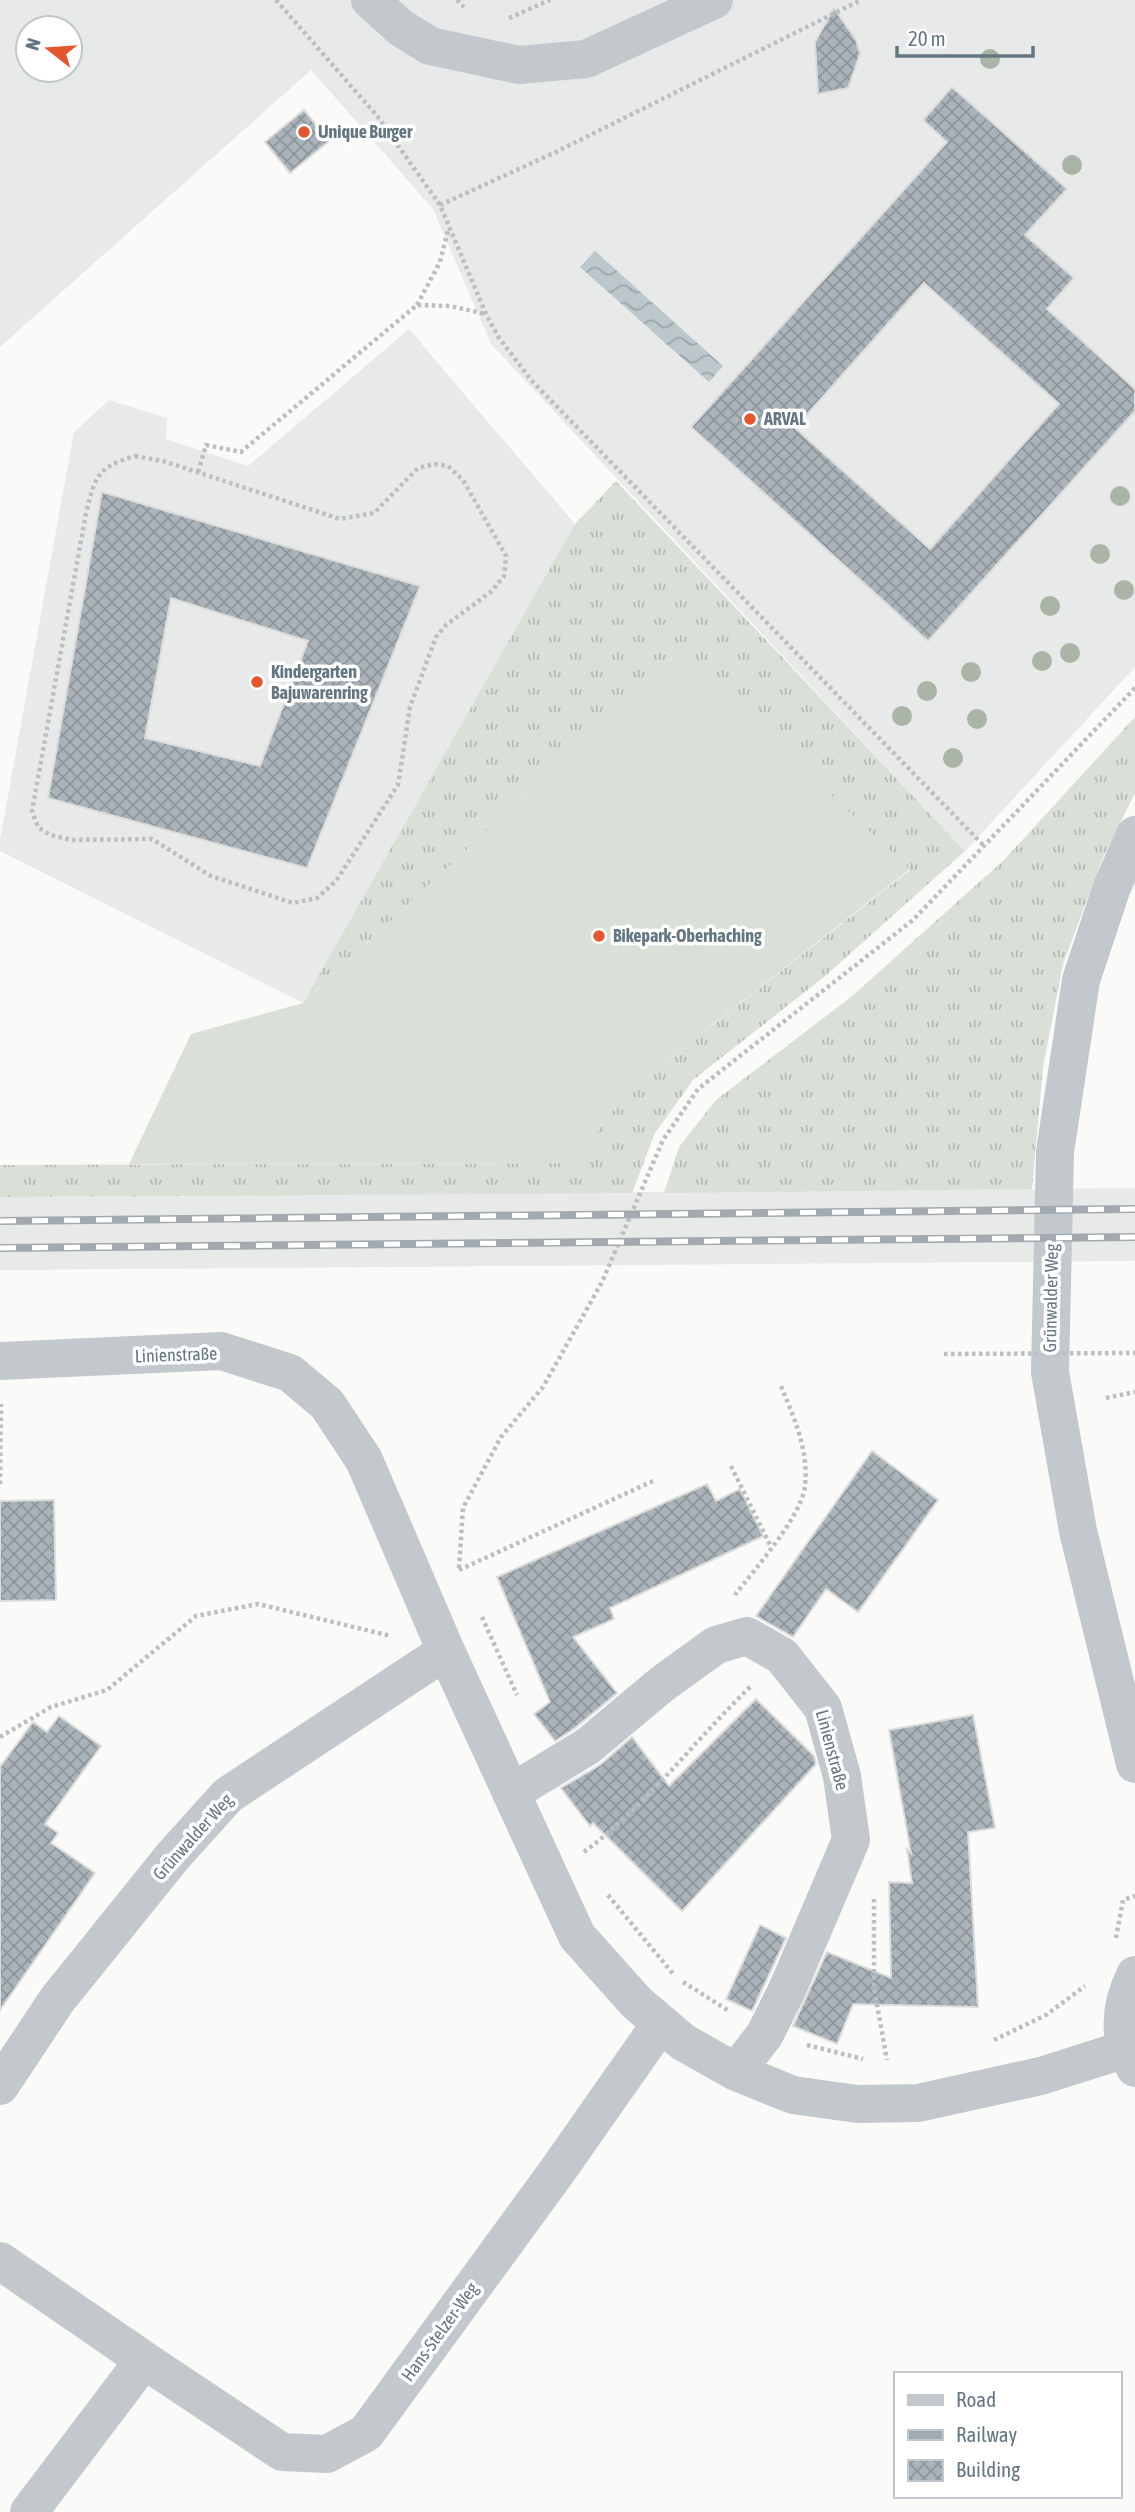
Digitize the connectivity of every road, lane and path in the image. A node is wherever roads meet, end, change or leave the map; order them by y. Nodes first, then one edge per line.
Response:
1 (276, 0) edge
2 (370, 0) edge
3 (457, 0) edge
4 (550, 0) edge
5 (714, 0) edge
6 (861, 0) edge
7 (536, 3) edge
8 (474, 9) dead end
9 (498, 15) dead end
10 (440, 205) junction
11 (448, 230) junction
12 (416, 305) junction
13 (486, 314) junction
14 (198, 472) junction
15 (1135, 688) edge
16 (1135, 835) edge
17 (985, 847) junction
18 (1135, 1353) edge
19 (944, 1354) dead end
20 (1, 1361) edge
21 (781, 1386) dead end
22 (1135, 1392) edge
23 (1106, 1398) dead end
24 (731, 1466) dead end
25 (653, 1481) dead end
26 (0, 1484) edge
27 (771, 1547) junction
28 (459, 1570) junction
29 (459, 1578) dead end
30 (474, 1607) dead end
31 (716, 1644) junction
32 (446, 1651) junction
33 (782, 1656) junction
34 (0, 1737) edge
35 (1135, 1764) edge
36 (511, 1793) junction
37 (577, 1857) dead end
38 (874, 1897) dead end
39 (1135, 1975) edge
40 (661, 2022) junction
41 (1130, 2059) edge
42 (888, 2064) dead end
43 (736, 2072) junction
44 (0, 2086) edge
45 (0, 2261) edge
46 (144, 2360) junction
47 (29, 2512) edge

1 - 10 path
2 - 5 street
3 - 8 path
4 - 7 path
6 - 10 path
7 - 9 path
10 - 11 path
11 - 12 path
11 - 13 path
12 - 13 path
12 - 14 path
13 - 17 path
14 - 14 path
15 - 17 path
16 - 35 street, Grünwalder Weg
17 - 28 path
18 - 19 path, bridge
20 - 26 path
20 - 32 street, Linienstraße
21 - 27 path
22 - 23 path
24 - 27 path
25 - 28 path
27 - 31 path
28 - 29 path
30 - 32 path
31 - 33 street, Linienstraße
31 - 36 street, Linienstraße
32 - 34 path
32 - 36 street, Linienstraße
32 - 44 street, Grünwalder Weg
33 - 37 path
33 - 43 street, Linienstraße
36 - 40 street, Linienstraße
38 - 42 path
39 - 41 street, Linienstraße
40 - 43 street, Linienstraße
40 - 46 street, Hans-Stelzer-Weg
41 - 43 street, Linienstraße
45 - 46 street, Hans-Stelzer-Weg
46 - 47 street

